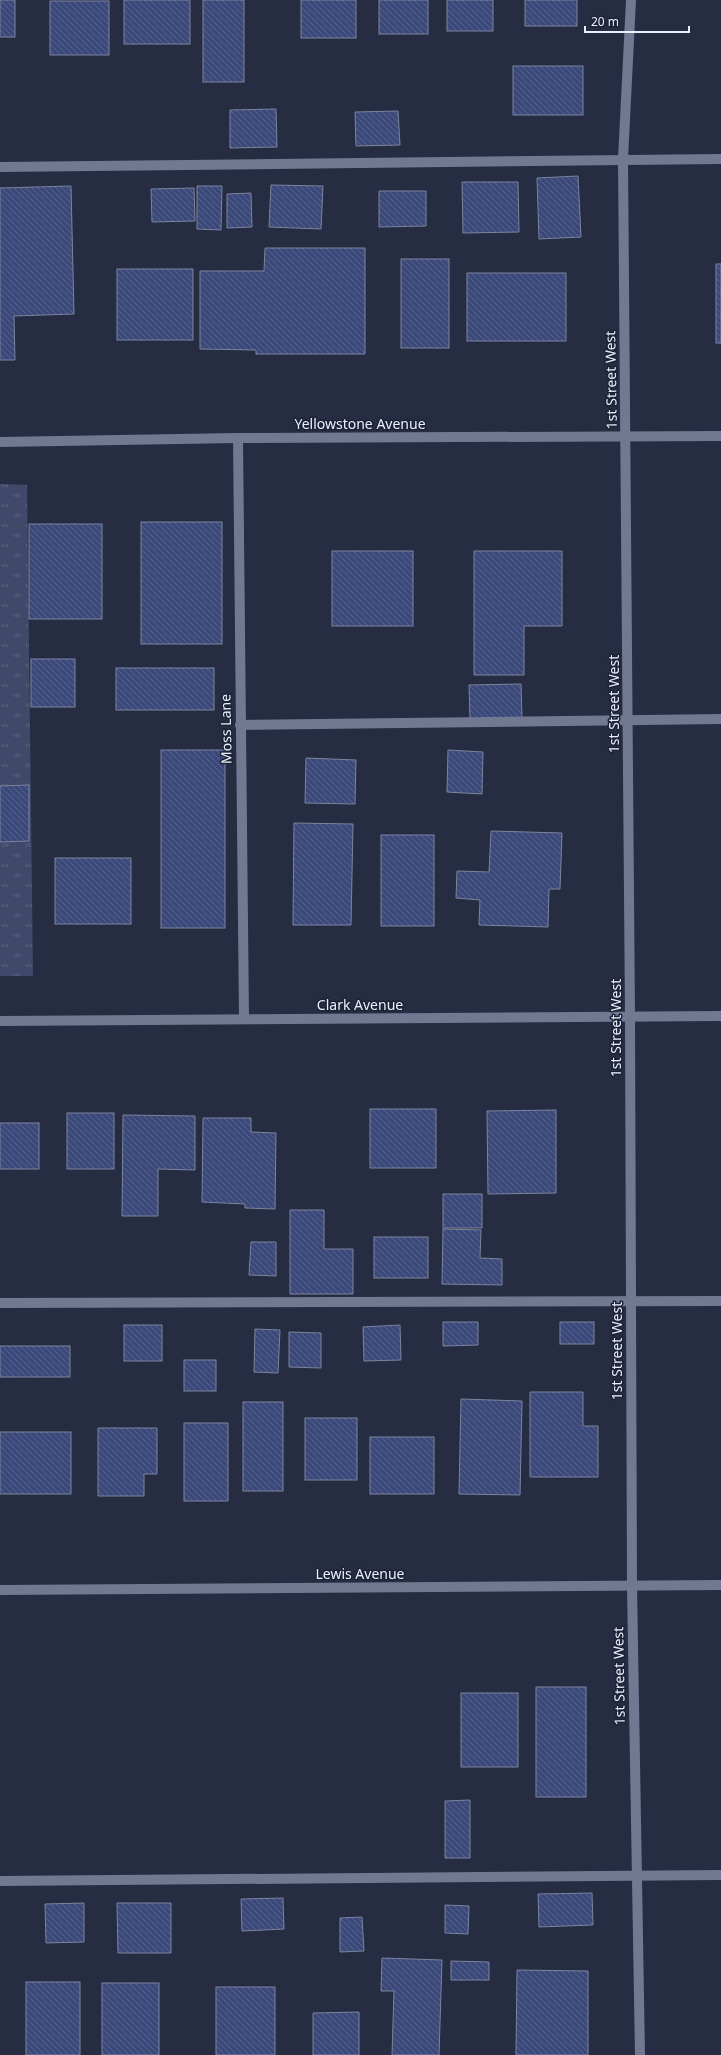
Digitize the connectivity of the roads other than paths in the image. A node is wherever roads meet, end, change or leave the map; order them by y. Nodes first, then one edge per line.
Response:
1 (631, 0) edge
2 (623, 159) junction
3 (721, 159) edge
4 (0, 167) edge
5 (626, 436) junction
6 (721, 436) edge
7 (238, 438) junction
8 (0, 442) edge
9 (628, 720) junction
10 (721, 720) edge
11 (240, 725) junction
12 (721, 1016) edge
13 (630, 1017) junction
14 (244, 1020) junction
15 (0, 1022) edge
16 (631, 1301) junction
17 (721, 1301) edge
18 (0, 1303) edge
19 (632, 1586) junction
20 (721, 1586) edge
21 (0, 1590) edge
22 (721, 1875) edge
23 (636, 1876) junction
24 (0, 1881) edge
25 (640, 2055) edge

1 - 2 street, 1st Street West
2 - 3 street
2 - 4 street
2 - 5 street, 1st Street West
5 - 6 street, Yellowstone Avenue
5 - 7 street, Yellowstone Avenue
5 - 9 street, 1st Street West
7 - 8 street, Yellowstone Avenue
7 - 11 street, Moss Lane
9 - 10 street
9 - 11 street
9 - 13 street, 1st Street West
11 - 14 street, Moss Lane
12 - 13 street, Clark Avenue
13 - 14 street, Clark Avenue
13 - 16 street, 1st Street West
14 - 15 street, Clark Avenue
16 - 17 street
16 - 18 street
16 - 19 street, 1st Street West
19 - 20 street, Lewis Avenue
19 - 21 street, Lewis Avenue
19 - 23 street, 1st Street West
22 - 23 street
23 - 24 street
23 - 25 street, 1st Street West

